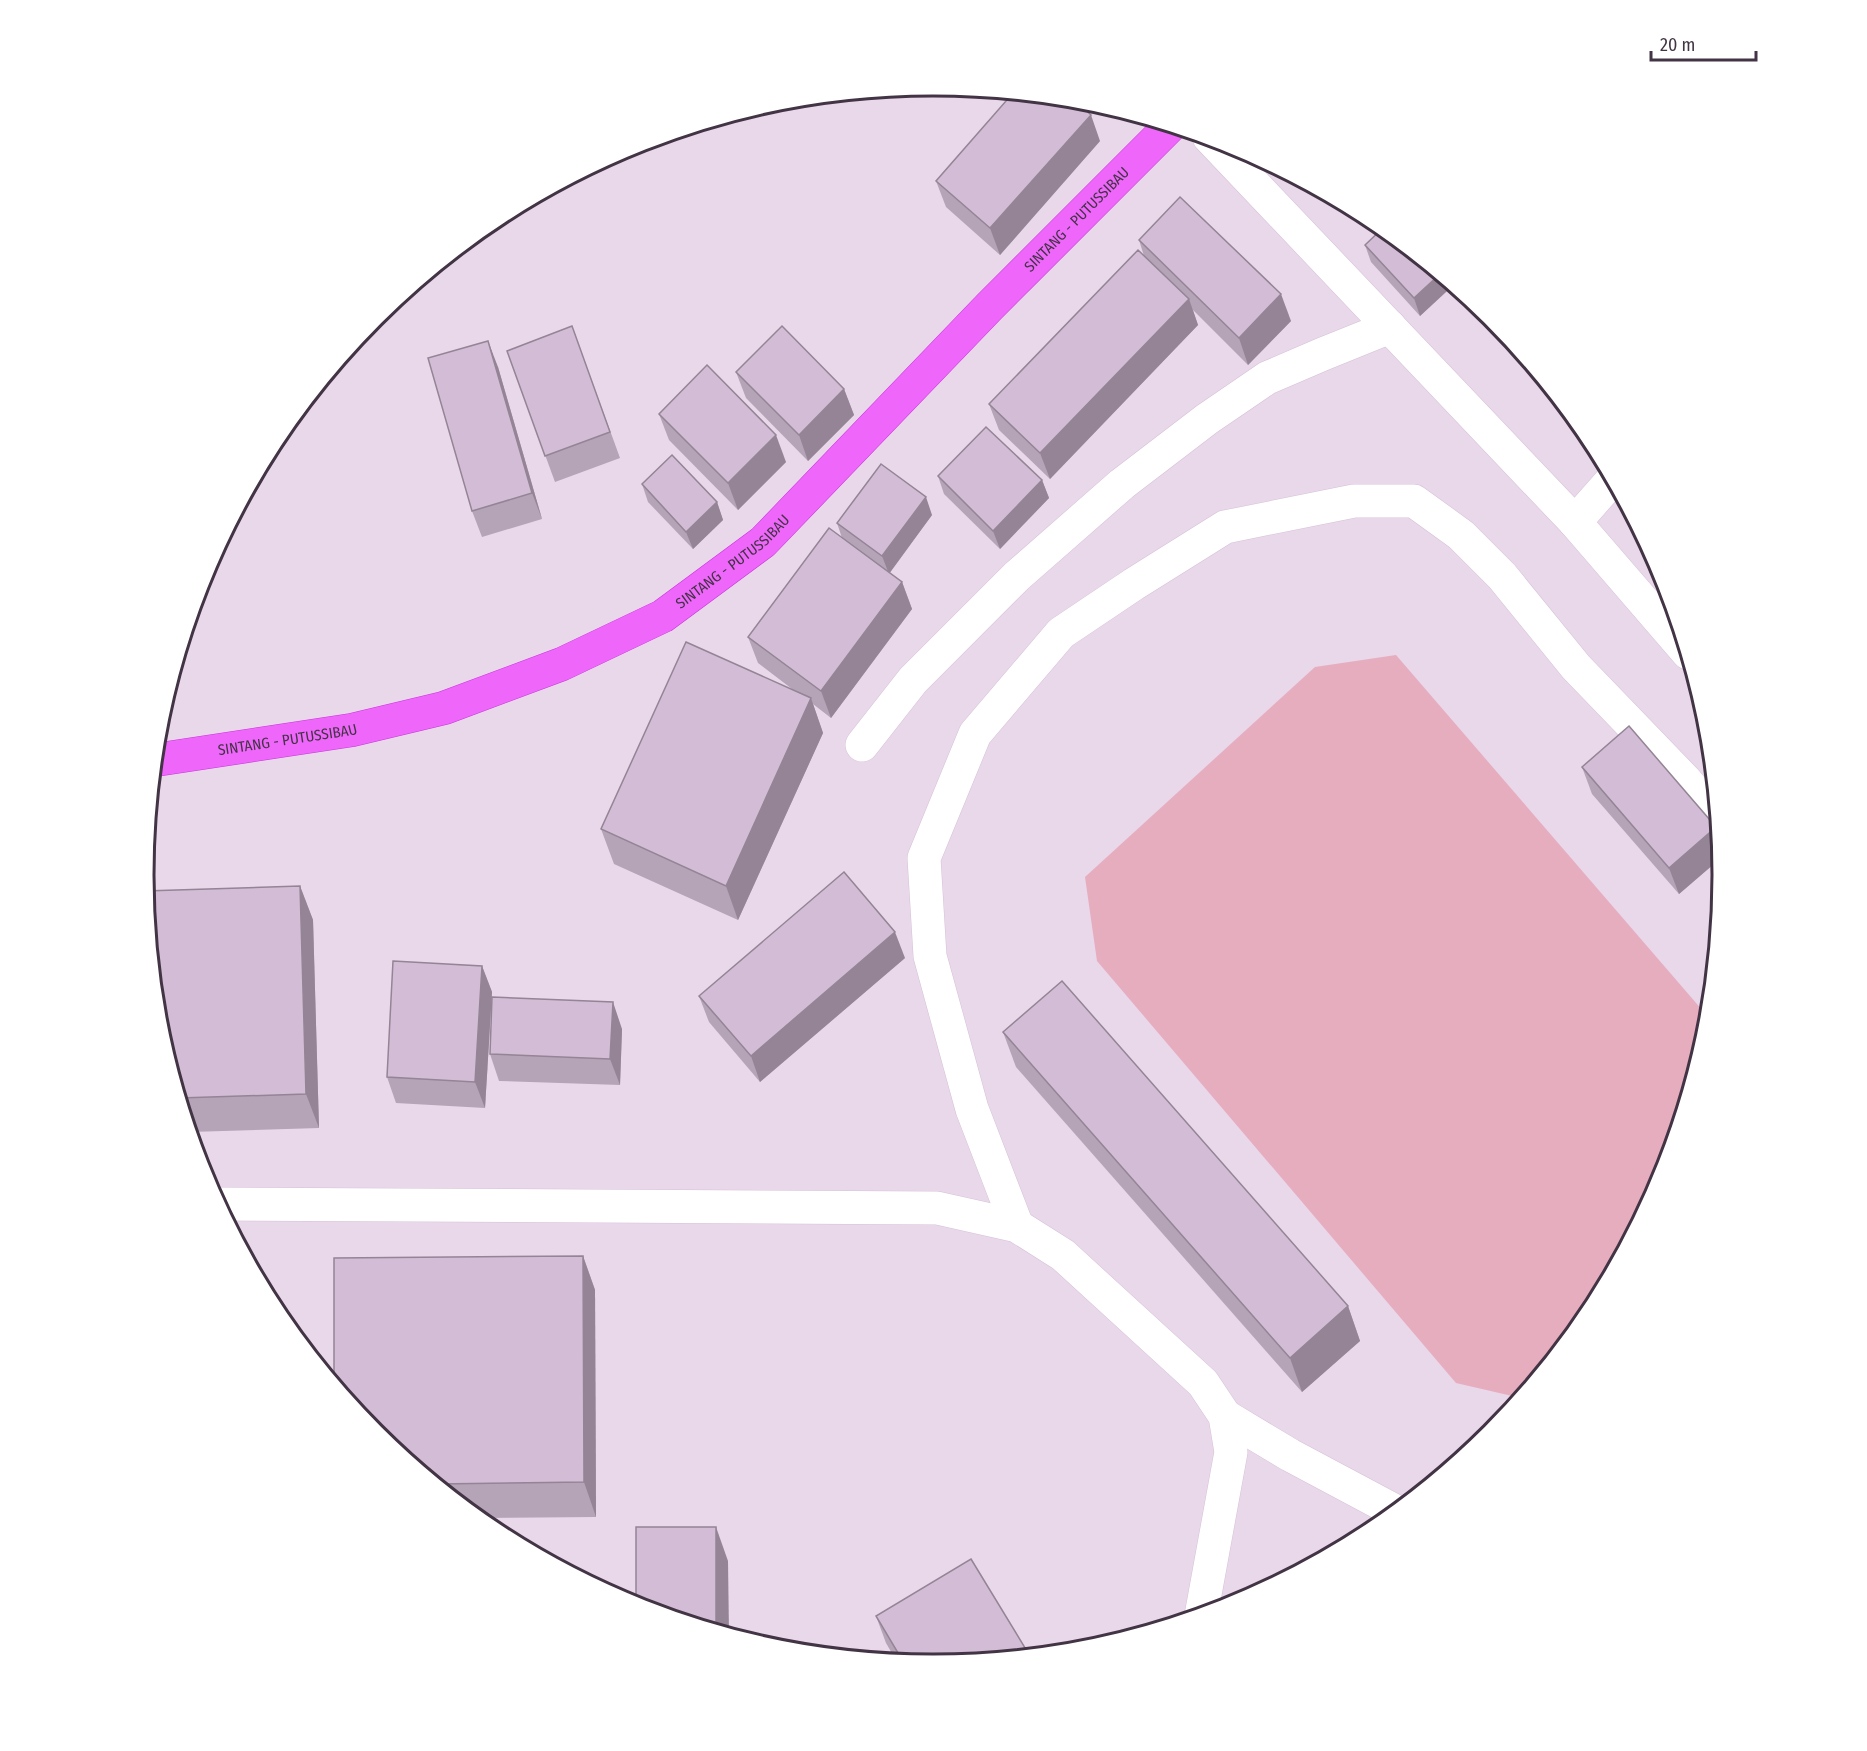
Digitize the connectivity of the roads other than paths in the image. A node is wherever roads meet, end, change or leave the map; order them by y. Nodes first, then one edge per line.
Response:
1 (1165, 131) edge
2 (1222, 151) edge
3 (1390, 327) junction
4 (1608, 485) edge
5 (1575, 522) junction
6 (1676, 640) edge
7 (862, 744) dead end
8 (163, 759) edge
9 (1709, 810) edge
10 (227, 1204) edge
11 (1017, 1226) junction
12 (1224, 1416) junction
13 (1389, 1508) edge
14 (1203, 1607) edge

1 - 8 highway, SINTANG - PUTUSSIBAU
2 - 3 street
3 - 5 street
3 - 7 street
4 - 5 street
5 - 6 street
9 - 11 street
10 - 11 street
11 - 12 street
12 - 13 street
12 - 14 street

